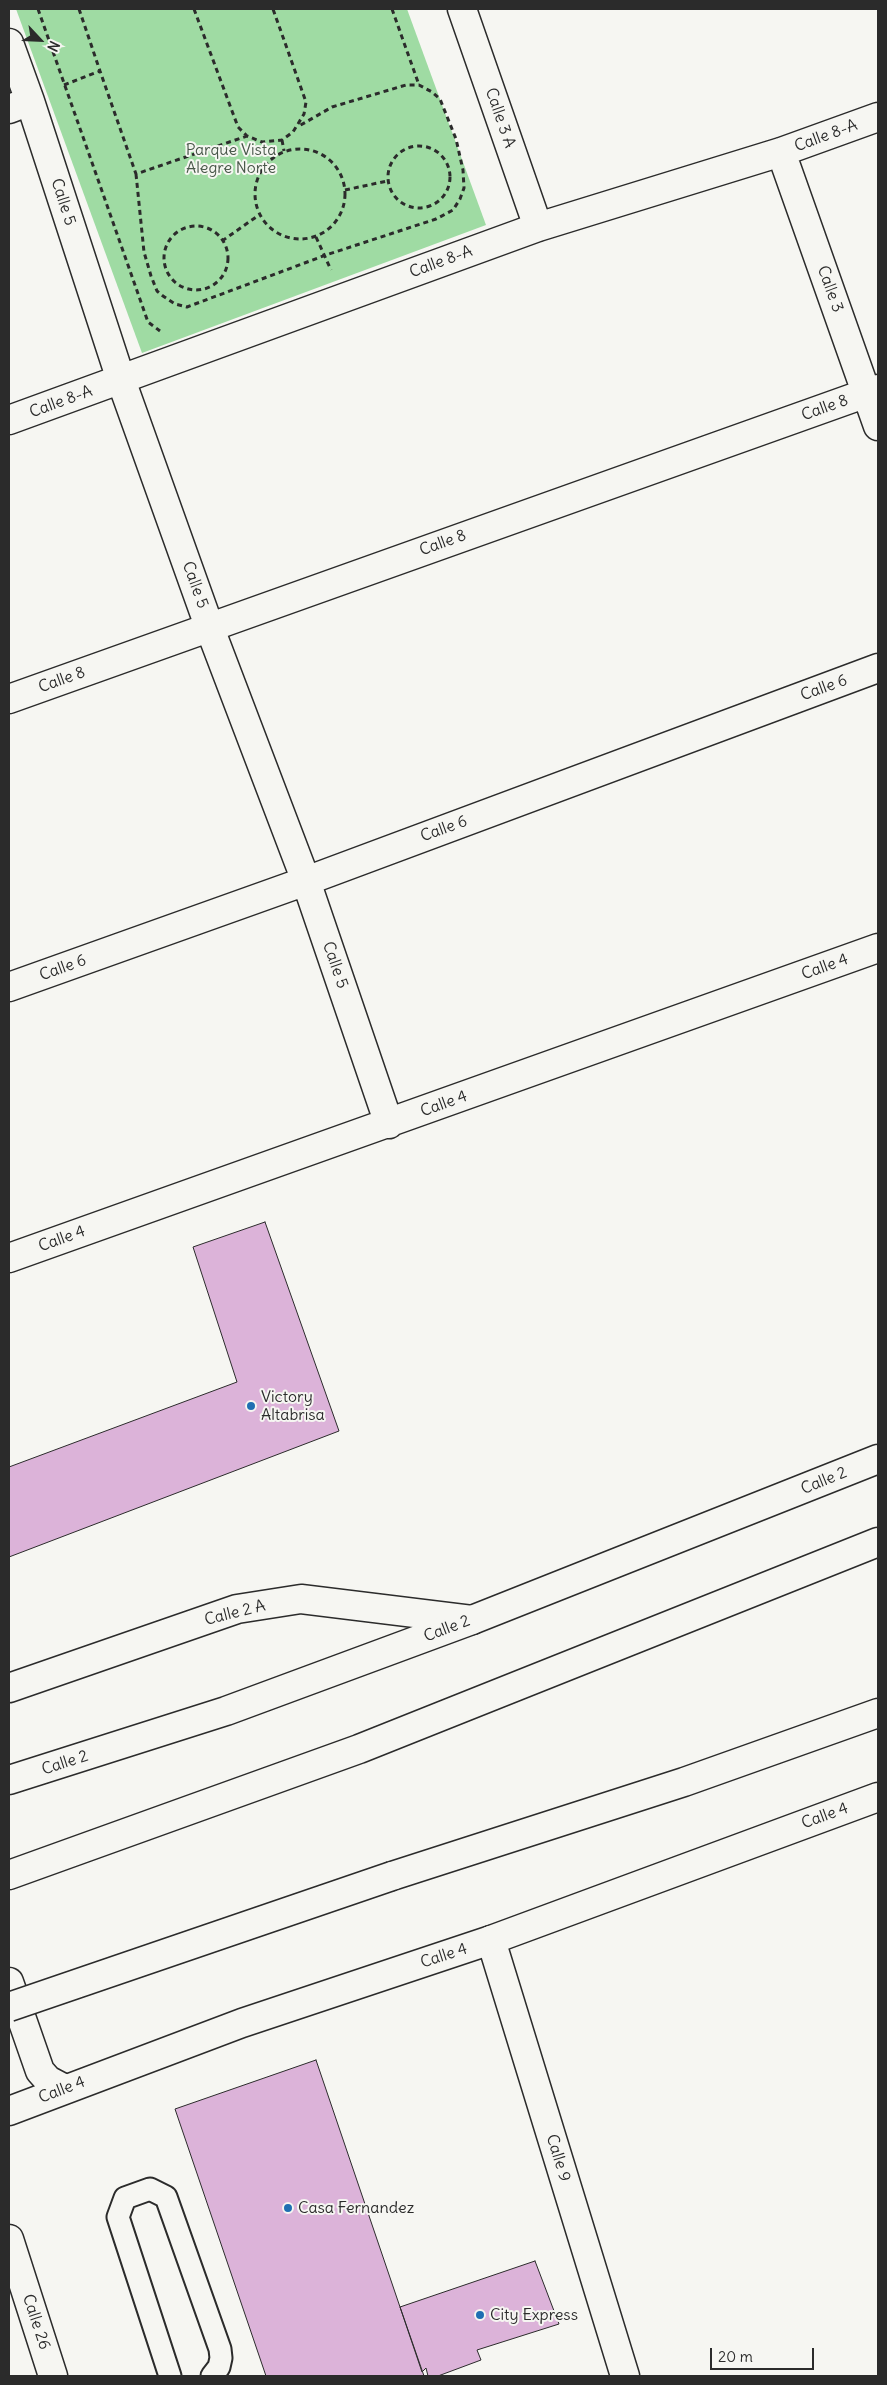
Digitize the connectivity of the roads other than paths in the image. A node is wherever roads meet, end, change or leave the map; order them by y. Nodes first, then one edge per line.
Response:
1 (462, 9) edge
2 (9, 44) edge
3 (19, 105) edge
4 (878, 117) edge
5 (781, 152) junction
6 (538, 227) junction
7 (121, 380) junction
8 (872, 391) edge
9 (9, 420) edge
10 (878, 426) edge
11 (209, 626) junction
12 (878, 668) edge
13 (9, 699) edge
14 (306, 880) junction
15 (878, 948) edge
16 (9, 987) edge
17 (389, 1124) junction
18 (9, 1258) edge
19 (878, 1459) edge
20 (878, 1542) edge
21 (472, 1620) junction
22 (9, 1688) edge
23 (878, 1713) edge
24 (9, 1780) edge
25 (878, 1796) edge
26 (9, 1875) edge
27 (491, 1940) junction
28 (9, 1982) edge
29 (9, 2006) edge
30 (65, 2089) junction
31 (9, 2111) edge
32 (9, 2239) edge
33 (53, 2376) edge
34 (170, 2376) edge
35 (212, 2376) edge
36 (625, 2376) edge

1 - 6 main road, Calle 3 A
2 - 3 main road, Calle 5
3 - 7 main road, Calle 5
4 - 5 main road, Calle 8-A
5 - 6 main road, Calle 8-A
5 - 8 main road, Calle 3
6 - 7 main road, Calle 8-A
7 - 9 main road, Calle 8-A
7 - 11 main road, Calle 5
8 - 10 main road, Calle 3
8 - 11 main road, Calle 8
11 - 13 main road, Calle 8
11 - 14 main road, Calle 5
12 - 14 main road, Calle 6
14 - 16 main road, Calle 6
14 - 17 main road, Calle 5
15 - 17 main road, Calle 4
17 - 18 main road, Calle 4
19 - 21 main road, Calle 2
20 - 26 main road
21 - 22 main road, Calle 2 A
21 - 24 main road, Calle 2
23 - 29 main road, bridge
25 - 27 main road, Calle 4
27 - 30 main road, Calle 4
27 - 36 main road, Calle 9
28 - 30 main road
30 - 31 main road, Calle 4
32 - 33 main road, Calle 26
34 - 35 lane

